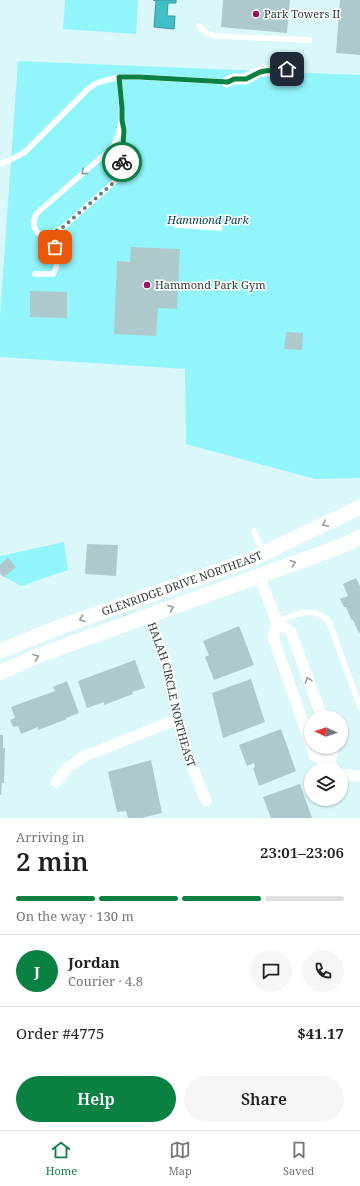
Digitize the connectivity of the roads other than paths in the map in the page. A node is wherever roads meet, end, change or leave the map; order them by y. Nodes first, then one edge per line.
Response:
1 (199, 26) dead end
2 (309, 40) dead end
3 (287, 69) dead end
4 (119, 77) junction
5 (228, 82) joint
6 (122, 120) junction
7 (0, 164) edge
8 (176, 225) dead end
9 (220, 228) dead end
10 (49, 240) junction
11 (35, 274) dead end
12 (360, 507) edge
13 (254, 531) dead end
14 (360, 537) edge
15 (264, 553) junction
16 (259, 576) junction
17 (149, 616) junction
18 (277, 622) junction
19 (0, 651) edge
20 (0, 673) edge
21 (360, 707) edge
22 (319, 710) edge
23 (178, 719) junction
24 (304, 726) edge
25 (314, 754) edge
26 (324, 762) edge
27 (348, 775) edge
28 (360, 776) edge
29 (56, 782) dead end
30 (206, 801) dead end

1 - 2 lane
3 - 5 street
4 - 5 lane
4 - 6 lane
4 - 7 lane
6 - 10 lane
6 -> 10 lane
8 - 9 lane
10 - 11 lane
12 -> 15 main road, GLENRIDGE DRIVE NORTHEAST
13 - 15 lane
16 -> 14 main road, GLENRIDGE DRIVE NORTHEAST
15 -> 19 main road, GLENRIDGE DRIVE NORTHEAST
17 -> 16 main road, GLENRIDGE DRIVE NORTHEAST
16 - 18 street
20 -> 17 main road, GLENRIDGE DRIVE NORTHEAST
17 - 23 street, HALAH CIRCLE NORTHEAST
18 - 21 lane
22 -> 18 street
18 - 24 street
23 - 29 street
23 - 30 street, HALAH CIRCLE NORTHEAST
25 - 26 street
27 - 28 street

